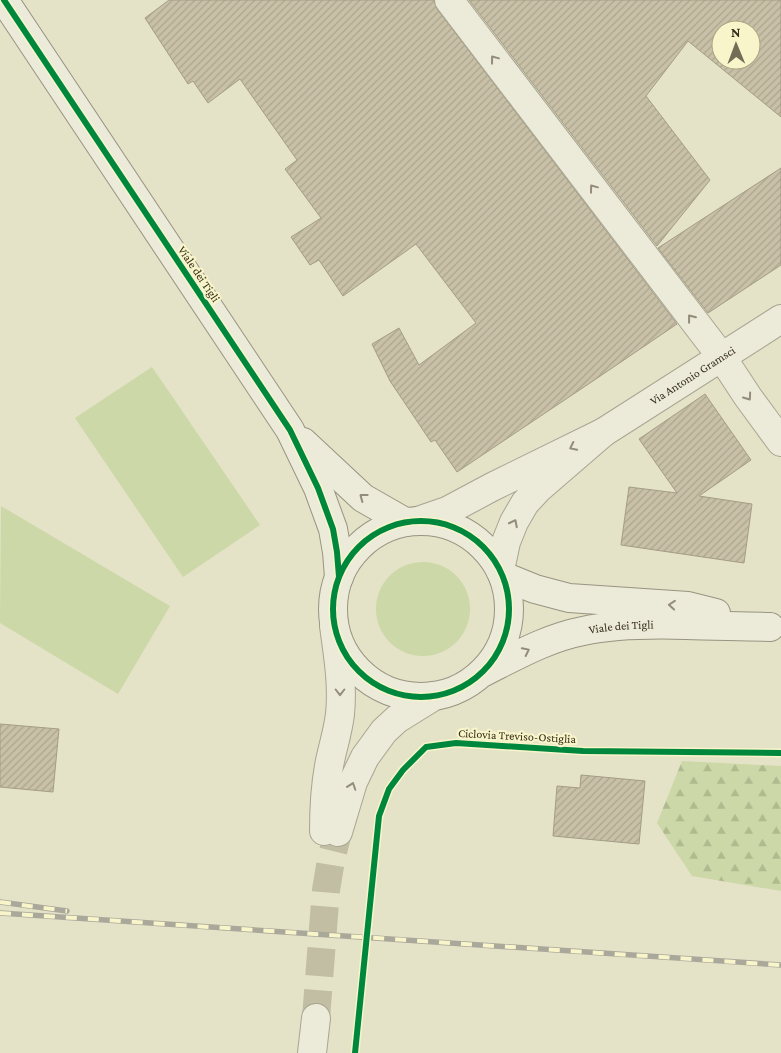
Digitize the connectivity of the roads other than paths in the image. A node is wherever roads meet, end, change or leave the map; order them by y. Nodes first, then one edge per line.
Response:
1 (4, 0) edge
2 (449, 0) edge
3 (781, 319) edge
4 (721, 356) junction
5 (290, 430) junction
6 (604, 432) junction
7 (781, 442) edge
8 (411, 522) junction
9 (502, 573) junction
10 (339, 577) junction
11 (334, 626) junction
12 (776, 628) edge
13 (483, 673) junction
14 (434, 696) junction
15 (316, 1018) tunnel mouth
16 (312, 1053) edge

1 - 5 street, Viale dei Tigli
4 -> 2 street
3 - 4 street, Via Antonio Gramsci
4 - 6 street, Via Antonio Gramsci
4 -> 7 street
8 -> 5 street, Viale dei Tigli
5 - 10 street, Viale dei Tigli
6 -> 8 street, Via Antonio Gramsci
9 -> 6 street, Via Antonio Gramsci
8 - 9 street, Viale dei Tigli
8 - 10 street, Viale dei Tigli
12 -> 9 street, Viale dei Tigli
9 - 13 street, Viale dei Tigli
10 - 11 street, Viale dei Tigli
11 - 14 street, Viale dei Tigli
11 -> 14 street
13 -> 12 street, Viale dei Tigli
13 - 14 street, Viale dei Tigli
15 - 16 street

